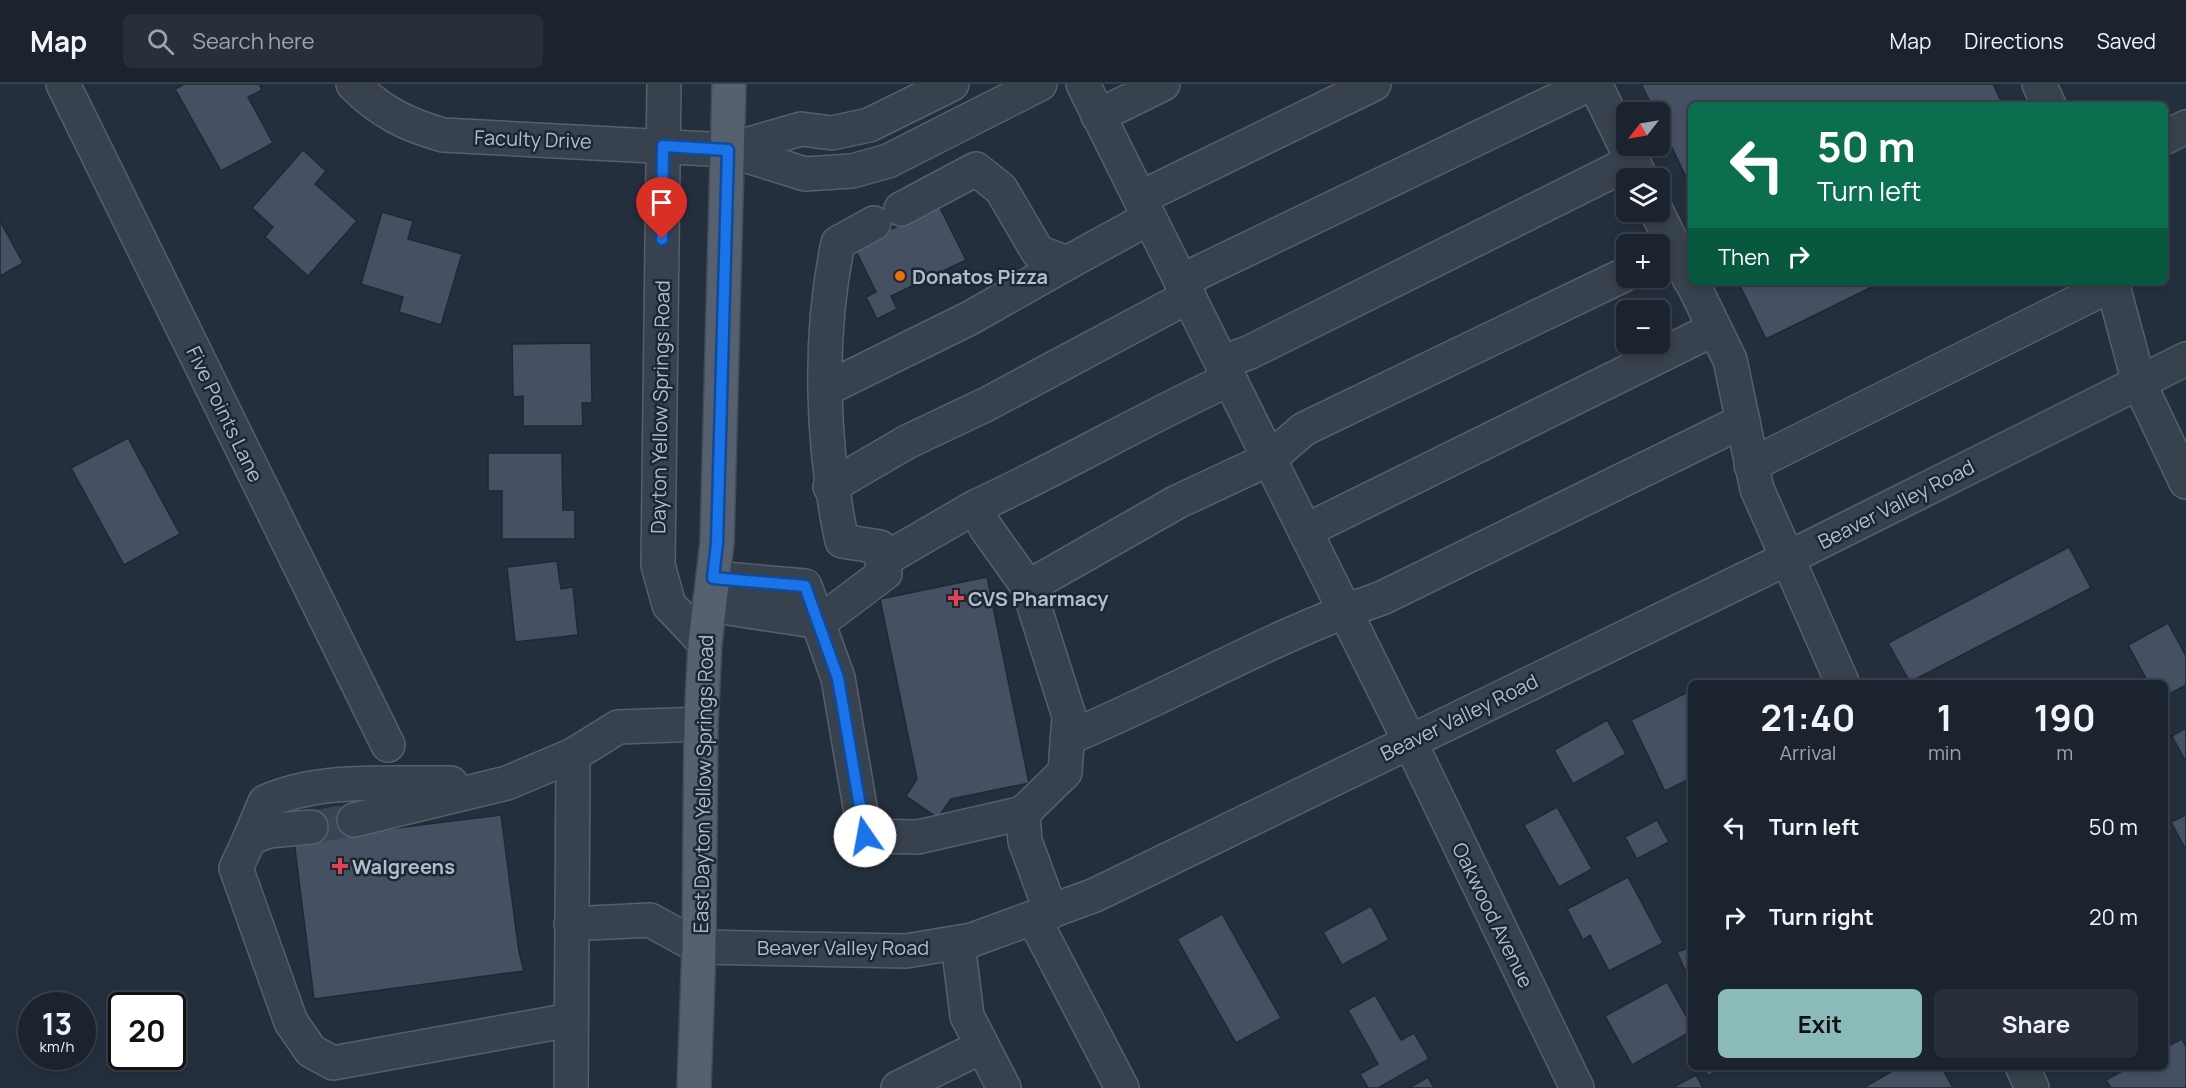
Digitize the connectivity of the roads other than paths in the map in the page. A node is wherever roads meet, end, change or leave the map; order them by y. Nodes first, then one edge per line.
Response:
1 (63, 84) edge
2 (353, 84) edge
3 (664, 84) edge
4 (729, 84) edge
5 (952, 84) edge
6 (1040, 84) edge
7 (1083, 84) edge
8 (1163, 84) edge
9 (1374, 84) edge
10 (1590, 84) edge
11 (1595, 84) edge
12 (2038, 84) edge
13 (2047, 102) edge
14 (1098, 116) junction
15 (663, 146) junction
16 (728, 150) junction
17 (1636, 168) edge
18 (1616, 180) edge
19 (1144, 208) junction
20 (1670, 256) edge
21 (1067, 263) junction
22 (1688, 277) edge
23 (1616, 279) edge
24 (1693, 285) edge
25 (2109, 285) edge
26 (2114, 285) edge
27 (1185, 289) junction
28 (1714, 329) junction
29 (2186, 359) edge
30 (1226, 371) junction
31 (2139, 382) junction
32 (826, 389) junction
33 (1743, 421) junction
34 (1269, 459) junction
35 (1751, 465) junction
36 (2186, 482) edge
37 (830, 487) junction
38 (975, 507) junction
39 (1305, 531) junction
40 (1786, 559) junction
41 (884, 567) junction
42 (1028, 587) junction
43 (711, 592) junction
44 (1345, 611) junction
45 (820, 622) junction
46 (705, 643) junction
47 (1841, 680) edge
48 (701, 724) junction
49 (1068, 738) junction
50 (1410, 742) junction
51 (388, 745) dead end
52 (573, 755) junction
53 (507, 783) junction
54 (1023, 813) junction
55 (354, 820) tunnel mouth
56 (311, 827) tunnel mouth
57 (250, 838) junction
58 (1043, 916) junction
59 (571, 924) junction
60 (958, 943) junction
61 (699, 947) junction
62 (570, 1020) junction
63 (981, 1047) junction
64 (2024, 1070) edge
65 (571, 1088) edge
66 (694, 1088) edge
67 (898, 1088) edge
68 (1004, 1088) edge
69 (1122, 1088) edge
70 (1577, 1088) edge
71 (2032, 1088) edge

1 - 51 street, Five Points Lane
2 - 15 street, Faculty Drive
3 - 15 street, Dayton Yellow Springs Road
4 - 16 main road, East Dayton Yellow Springs Road
5 - 16 street
6 - 16 street
7 - 14 street, Oakwood Avenue
8 - 14 street
9 - 19 street
10 - 27 street
11 - 17 street
12 - 13 street
14 - 19 street, Oakwood Avenue
15 - 16 street, Faculty Drive
15 - 46 street, Dayton Yellow Springs Road
16 - 43 main road, East Dayton Yellow Springs Road
18 - 30 street
19 - 21 street
19 - 27 street, Oakwood Avenue
20 - 22 street
21 - 32 street
21 - 32 street
23 - 34 street
24 - 28 street
25 - 35 street
26 - 31 street
27 - 30 street, Oakwood Avenue
27 - 37 street
28 - 33 street
28 - 39 street
29 - 31 street, Beaver Valley Road
30 - 34 street, Oakwood Avenue
30 - 38 street
31 - 36 street
31 - 40 street, Beaver Valley Road
32 - 37 street
33 - 35 street
33 - 44 street
34 - 39 street, Oakwood Avenue
34 - 42 street
35 - 40 street
37 - 41 street
38 - 41 street
38 - 42 street
39 - 44 street, Oakwood Avenue
40 - 47 street
40 - 50 street, Beaver Valley Road
41 - 45 street
42 - 49 street
43 - 45 street
43 - 46 main road, East Dayton Yellow Springs Road
44 - 49 street
44 - 50 street, Oakwood Avenue
45 - 54 street
46 - 48 main road, East Dayton Yellow Springs Road
48 - 52 street
48 - 61 main road, East Dayton Yellow Springs Road
49 - 54 street
50 - 58 street, Beaver Valley Road
50 - 70 street, Oakwood Avenue
52 - 53 street
52 - 59 street
53 - 55 street
53 - 57 street
54 - 58 street
56 - 57 street
57 - 62 street
58 - 60 street, Beaver Valley Road
58 - 69 street
59 - 61 street
59 - 62 street
60 - 61 street, Beaver Valley Road
60 - 63 street
61 - 66 main road, East Dayton Yellow Springs Road
62 - 65 street
63 - 67 street
63 - 68 street
64 - 71 street

